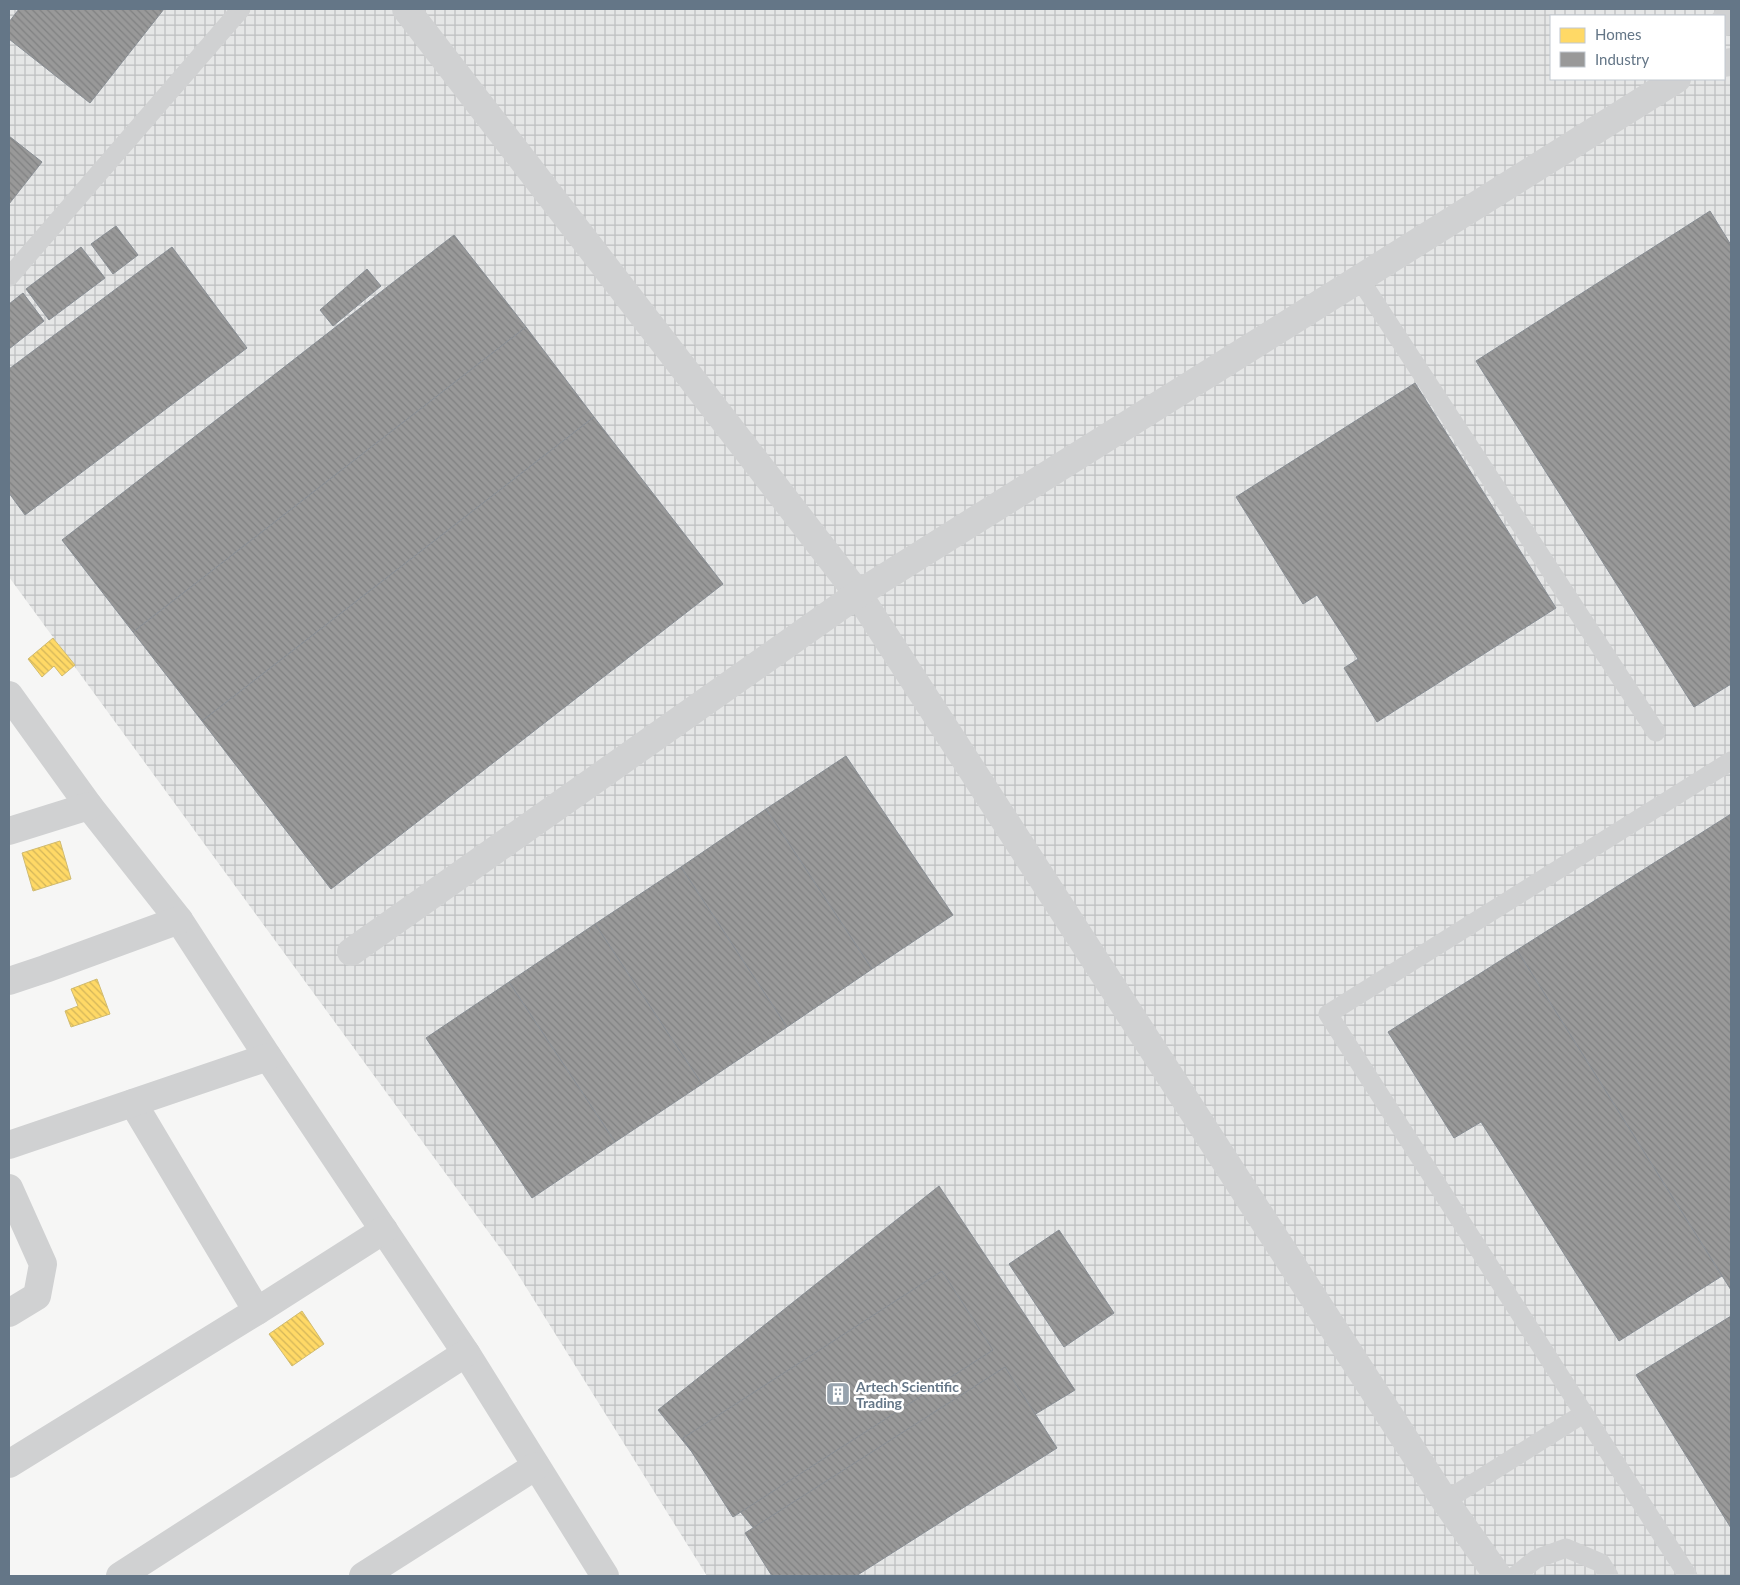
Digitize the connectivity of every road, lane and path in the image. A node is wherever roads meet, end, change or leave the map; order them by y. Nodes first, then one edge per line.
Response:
1 (241, 9) edge
2 (406, 9) edge
3 (1675, 80) edge
4 (9, 277) edge
5 (1360, 278) junction
6 (858, 594) junction
7 (9, 695) edge
8 (1656, 732) dead end
9 (1731, 761) edge
10 (89, 806) junction
11 (9, 831) edge
12 (179, 920) junction
13 (351, 952) dead end
14 (9, 981) edge
15 (268, 1057) junction
16 (133, 1103) junction
17 (9, 1145) edge
18 (9, 1188) edge
19 (384, 1230) junction
20 (257, 1311) junction
21 (9, 1313) edge
22 (466, 1353) junction
23 (1583, 1414) junction
24 (9, 1464) edge
25 (536, 1466) junction
26 (1445, 1501) junction
27 (120, 1576) edge
28 (363, 1576) edge
29 (605, 1576) edge
30 (1498, 1576) edge
31 (1515, 1576) edge
32 (1609, 1576) edge
33 (1688, 1576) edge

1 - 4 lane
2 - 6 street
3 - 5 street
5 - 6 street
5 - 8 lane
6 - 13 street
6 - 26 street
7 - 10 street
9 - 23 lane
10 - 11 street
10 - 12 street
12 - 14 street
12 - 15 street
15 - 16 street
15 - 19 street
16 - 17 street
16 - 20 street
18 - 21 street
19 - 20 street
19 - 22 street
20 - 24 street
22 - 25 street
22 - 27 street
23 - 26 lane
23 - 33 lane
25 - 28 street
25 - 29 street
26 - 30 street
31 - 32 lane

